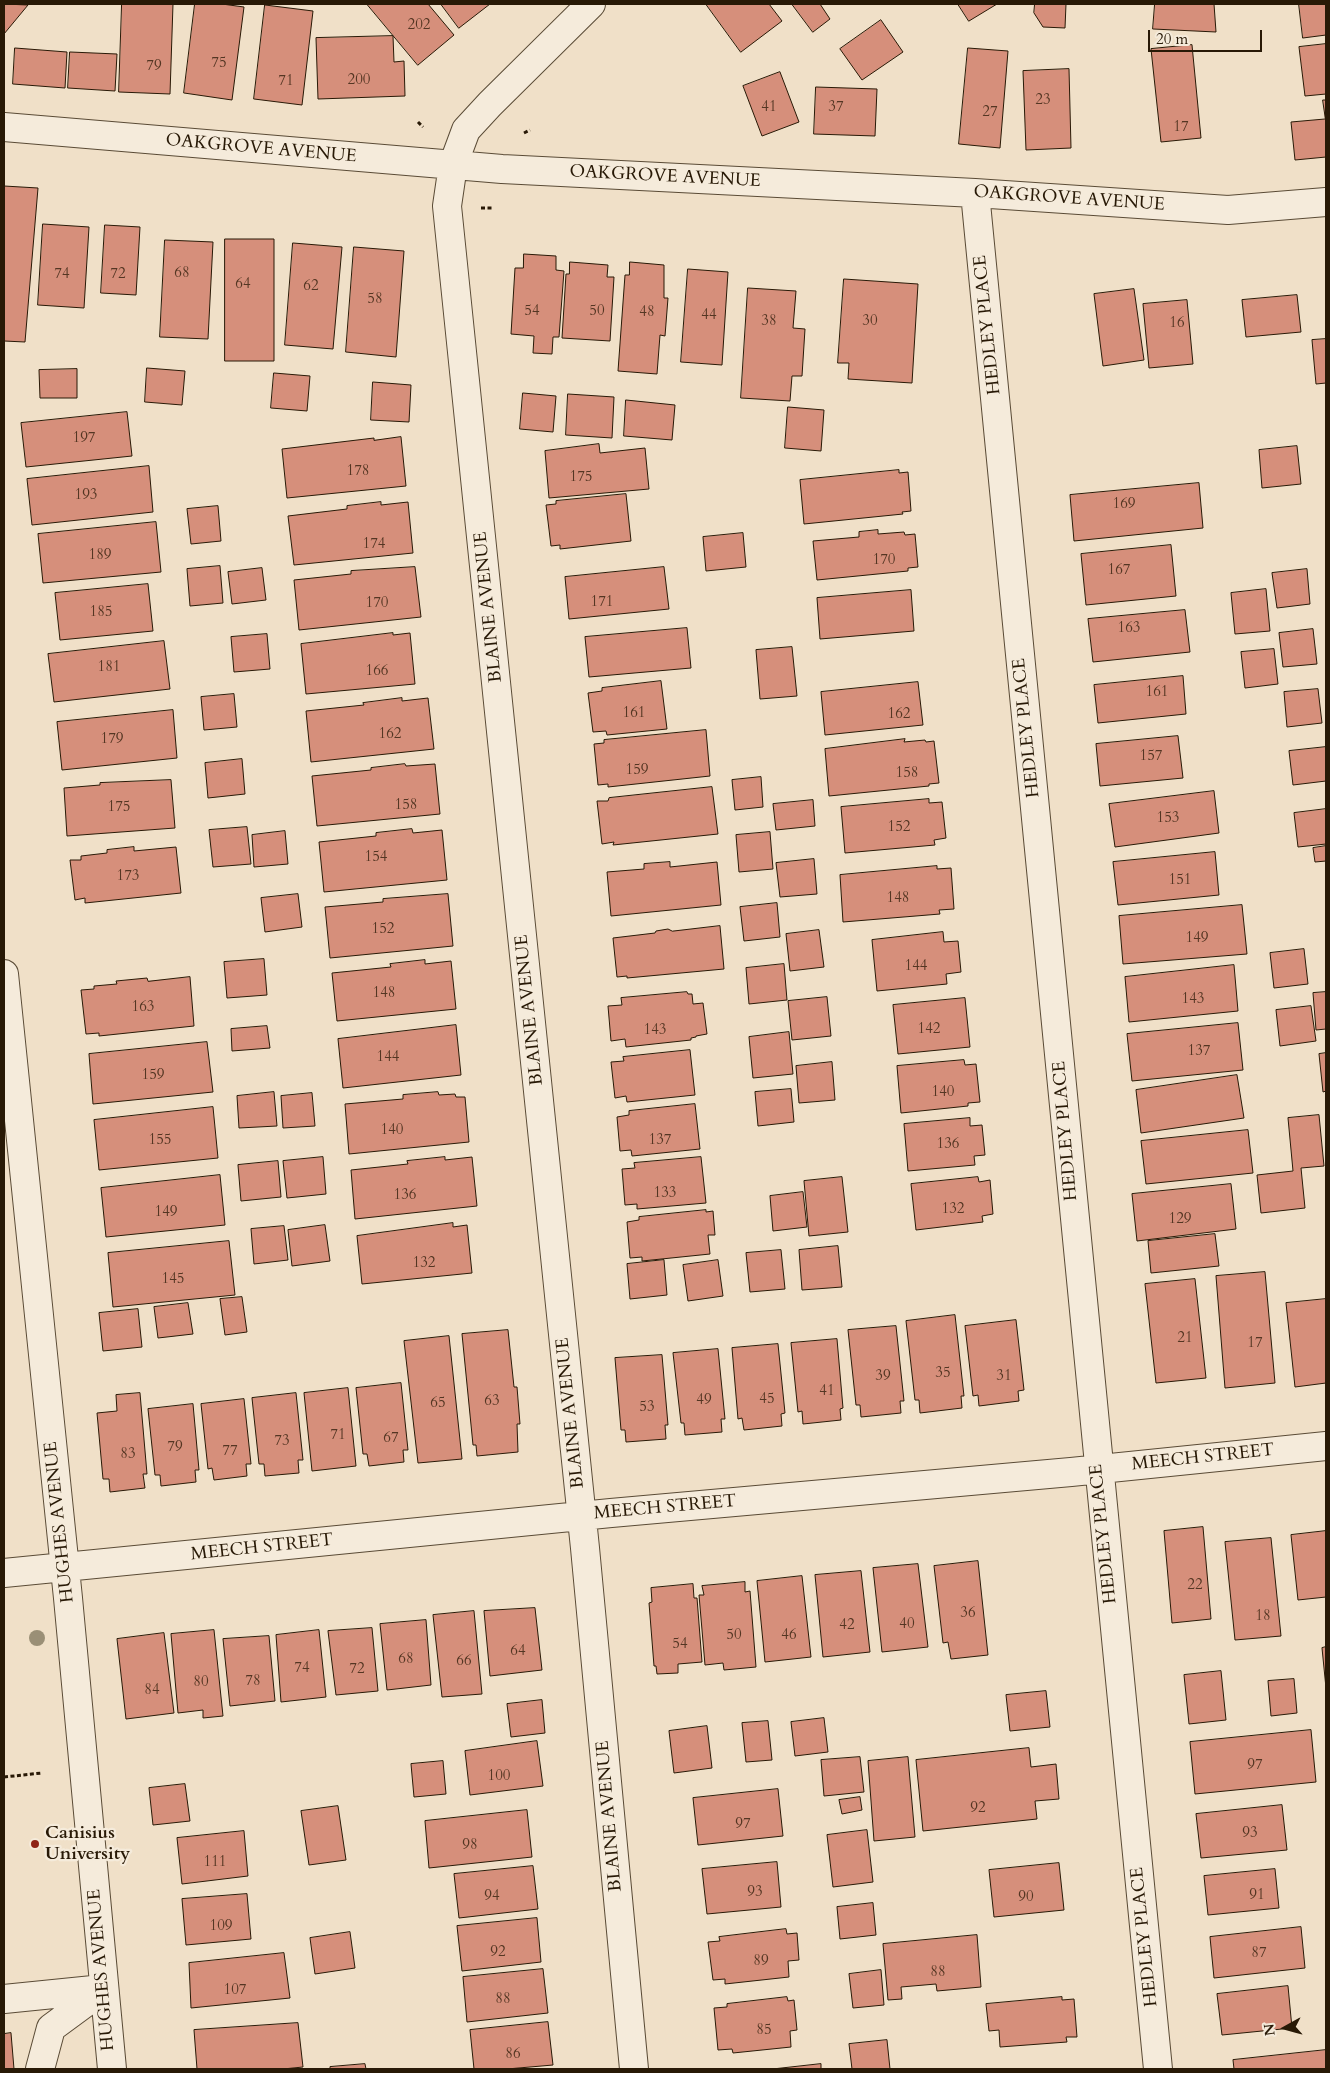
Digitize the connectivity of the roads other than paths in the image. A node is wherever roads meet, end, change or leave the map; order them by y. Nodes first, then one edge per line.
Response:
1 (591, 4) edge
2 (4, 127) edge
3 (453, 165) junction
4 (974, 193) junction
5 (1326, 202) edge
6 (4, 974) edge
7 (1326, 1446) edge
8 (1098, 1469) junction
9 (582, 1516) junction
10 (65, 1568) junction
11 (4, 1573) edge
12 (104, 1989) junction
13 (4, 1999) edge
14 (40, 2069) edge
15 (112, 2069) edge
16 (634, 2069) edge
17 (1158, 2069) edge

1 - 3 street, BLAINE AVENUE
2 - 3 street, OAKGROVE AVENUE
3 - 4 street, OAKGROVE AVENUE
3 - 9 street, BLAINE AVENUE
4 - 5 street, OAKGROVE AVENUE
4 - 8 street, HEDLEY PLACE
6 - 10 street, HUGHES AVENUE
7 - 8 street, MEECH STREET
8 - 9 street, MEECH STREET
8 - 17 street, HEDLEY PLACE
9 - 10 street, MEECH STREET
9 - 16 street, BLAINE AVENUE
10 - 11 street, MEECH STREET
10 - 12 street, HUGHES AVENUE
12 - 13 street
12 - 14 street
12 - 15 street, HUGHES AVENUE

